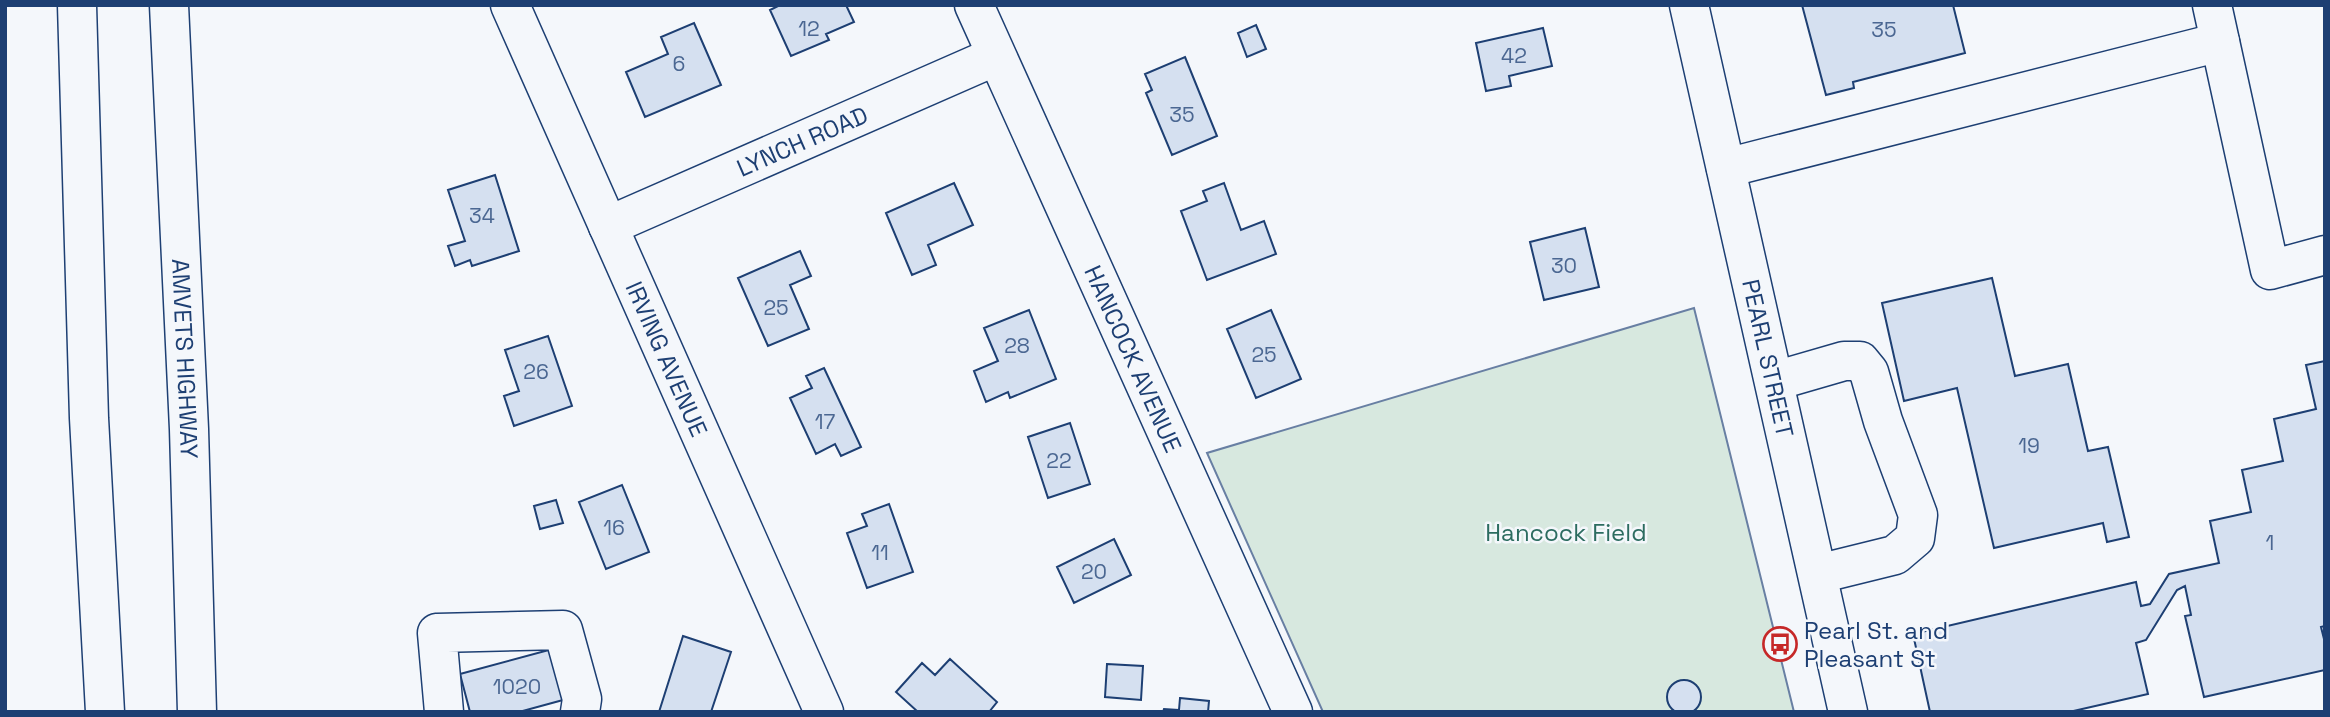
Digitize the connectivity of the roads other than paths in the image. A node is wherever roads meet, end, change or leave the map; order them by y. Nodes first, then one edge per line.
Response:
1 (77, 5) edge
2 (169, 5) edge
3 (510, 5) edge
4 (974, 5) edge
5 (1689, 5) edge
6 (2212, 5) edge
7 (2220, 42) junction
8 (996, 56) junction
9 (1726, 168) junction
10 (608, 226) junction
11 (2325, 255) edge
12 (1775, 381) junction
13 (1818, 574) junction
14 (104, 712) edge
15 (197, 712) edge
16 (444, 712) edge
17 (580, 712) edge
18 (824, 712) edge
19 (1293, 712) edge
20 (1848, 712) edge

1 - 14 main road
2 - 15 main road, AMVETS HIGHWAY
3 - 10 main road, IRVING AVENUE
4 - 8 main road, HANCOCK AVENUE
5 - 9 main road, PEARL STREET
6 - 7 main road
7 - 9 main road
7 - 11 main road
8 - 10 main road, LYNCH ROAD
8 - 19 main road, HANCOCK AVENUE
9 - 12 main road, PEARL STREET
10 - 18 main road, IRVING AVENUE
12 - 13 main road, PEARL STREET
12 - 13 main road
13 - 20 main road, PEARL STREET
16 - 17 main road

